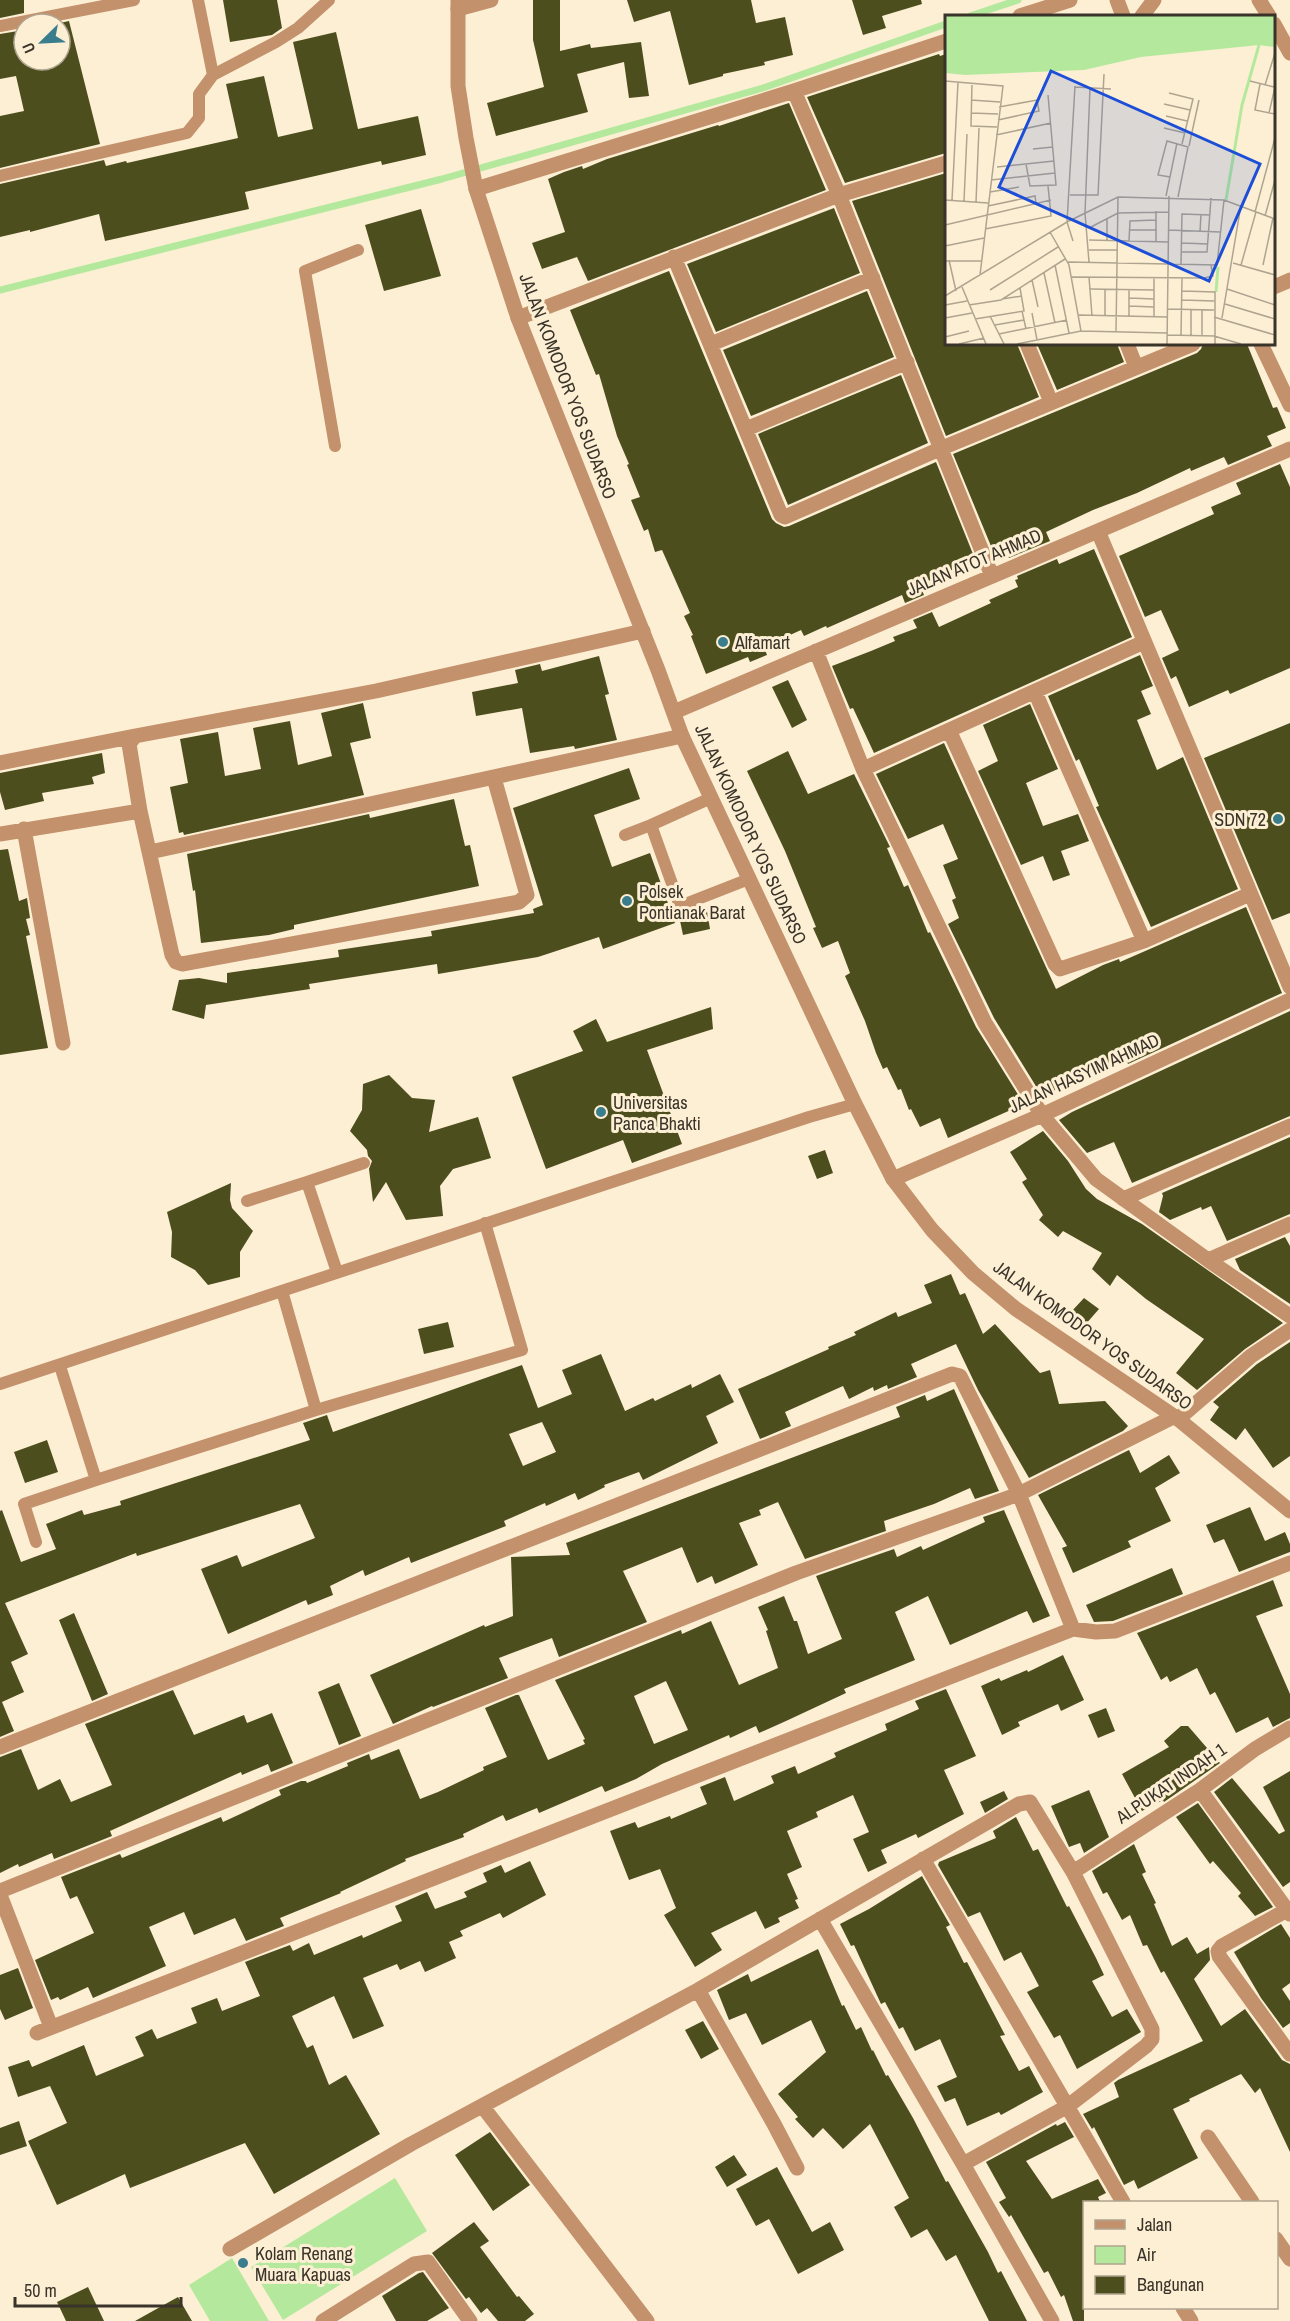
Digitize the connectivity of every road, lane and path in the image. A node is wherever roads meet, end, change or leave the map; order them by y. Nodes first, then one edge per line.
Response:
1 (134, 0) edge
2 (198, 0) edge
3 (329, 0) edge
4 (490, 0) edge
5 (1070, 0) edge
6 (1117, 0) edge
7 (1154, 0) edge
8 (1258, 0) edge
9 (458, 5) edge
10 (1023, 15) edge
11 (1123, 15) edge
12 (1143, 15) edge
13 (1268, 15) edge
14 (1275, 26) edge
15 (0, 27) edge
16 (945, 41) edge
17 (1290, 53) edge
18 (213, 75) junction
19 (794, 91) junction
20 (945, 163) edge
21 (0, 176) edge
22 (476, 185) junction
23 (838, 195) junction
24 (358, 250) dead end
25 (674, 257) junction
26 (873, 278) junction
27 (1290, 280) edge
28 (1275, 287) edge
29 (518, 318) junction
30 (711, 344) junction
31 (1027, 345) edge
32 (1127, 345) edge
33 (1191, 345) edge
34 (1261, 345) edge
35 (907, 362) junction
36 (1136, 367) junction
37 (1051, 402) junction
38 (1290, 405) edge
39 (746, 429) junction
40 (335, 446) dead end
41 (942, 448) junction
42 (1290, 449) edge
43 (1098, 531) junction
44 (992, 576) junction
45 (643, 632) junction
46 (1144, 642) junction
47 (816, 651) junction
48 (1035, 692) junction
49 (674, 712) junction
50 (949, 730) junction
51 (135, 736) junction
52 (682, 736) junction
53 (0, 763) edge
54 (863, 769) junction
55 (494, 778) junction
56 (711, 798) junction
57 (140, 811) junction
58 (651, 825) junction
59 (24, 829) junction
60 (0, 834) edge
61 (625, 835) dead end
62 (150, 852) junction
63 (749, 879) junction
64 (1250, 894) junction
65 (1144, 941) junction
66 (1290, 987) edge
67 (1290, 1000) edge
68 (63, 1043) dead end
69 (855, 1104) junction
70 (1042, 1115) junction
71 (1290, 1126) edge
72 (364, 1163) dead end
73 (893, 1179) junction
74 (307, 1182) junction
75 (1124, 1199) junction
76 (247, 1201) dead end
77 (485, 1223) junction
78 (1290, 1224) edge
79 (1208, 1260) junction
80 (337, 1272) junction
81 (282, 1291) junction
82 (1290, 1316) edge
83 (1290, 1330) edge
84 (60, 1366) junction
85 (0, 1384) edge
86 (316, 1410) junction
87 (1176, 1418) junction
88 (96, 1480) junction
89 (1019, 1494) junction
90 (1290, 1511) edge
91 (36, 1542) dead end
92 (1290, 1563) edge
93 (1073, 1629) junction
94 (1290, 1728) edge
95 (0, 1747) edge
96 (1200, 1790) junction
97 (923, 1859) junction
98 (1073, 1872) junction
99 (0, 1893) edge
100 (1288, 1912) edge
101 (820, 1920) junction
102 (698, 1989) junction
103 (1290, 2054) edge
104 (1068, 2106) junction
105 (483, 2107) junction
106 (1208, 2138) dead end
107 (963, 2164) junction
108 (796, 2168) dead end
109 (1122, 2201) edge
110 (1251, 2201) edge
111 (1278, 2242) edge
112 (230, 2249) dead end
113 (1290, 2259) edge
114 (323, 2321) edge
115 (470, 2321) edge
116 (647, 2321) edge
117 (1052, 2321) edge

1 - 15 lane
2 - 18 lane
3 - 18 lane
4 - 9 street
5 - 10 street
6 - 11 street
7 - 12 street
8 - 13 street
9 - 22 street, JALAN KOMODOR YOS SUDARSO
14 - 17 street
16 - 19 street
18 - 21 lane
19 - 22 street
19 - 23 street
20 - 23 street
22 - 29 street, JALAN KOMODOR YOS SUDARSO
23 - 25 street
23 - 26 street
24 - 40 lane
25 - 29 street
25 - 30 street
26 - 30 street
26 - 35 street
27 - 28 street
29 - 45 street, JALAN KOMODOR YOS SUDARSO
30 - 39 street
31 - 37 street
32 - 36 street
33 - 36 street
34 - 38 street
35 - 39 street
35 - 41 street
36 - 37 street
37 - 41 street
39 - 41 street
41 - 44 street
42 - 43 street, JALAN ATOT AHMAD
43 - 44 street, JALAN ATOT AHMAD
43 - 46 street
44 - 47 street, JALAN ATOT AHMAD
45 - 49 street, JALAN KOMODOR YOS SUDARSO
45 - 51 street
46 - 48 street
46 - 64 street
47 - 49 street, JALAN ATOT AHMAD
47 - 54 street
48 - 50 street
48 - 65 street
49 - 52 street, JALAN KOMODOR YOS SUDARSO
50 - 54 street
50 - 65 street
51 - 53 street
51 - 57 street
52 - 55 street
52 - 56 street, JALAN KOMODOR YOS SUDARSO
54 - 70 street
55 - 62 street
55 - 62 street
56 - 58 lane
56 - 63 street, JALAN KOMODOR YOS SUDARSO
57 - 59 street
57 - 62 street
58 - 61 lane
58 - 63 lane
59 - 60 street
59 - 68 street
63 - 69 street, JALAN KOMODOR YOS SUDARSO
64 - 65 street
64 - 66 street
67 - 70 street, JALAN HASYIM AHMAD
69 - 73 street, JALAN KOMODOR YOS SUDARSO
69 - 77 lane
70 - 73 street, JALAN HASYIM AHMAD
70 - 75 street
71 - 75 street
72 - 74 lane
73 - 87 street, JALAN KOMODOR YOS SUDARSO
74 - 76 lane
74 - 80 lane
75 - 79 street
77 - 80 lane
77 - 86 lane
78 - 79 street
79 - 82 street
80 - 81 lane
81 - 84 lane
81 - 86 lane
83 - 87 street
84 - 85 lane
84 - 88 lane
86 - 88 lane
87 - 89 street
87 - 90 street, JALAN KOMODOR YOS SUDARSO
88 - 91 lane
89 - 93 street
89 - 95 street
89 - 99 street
92 - 93 street
93 - 99 street
94 - 96 street, ALPUKAT INDAH 1
96 - 98 street, ALPUKAT INDAH 1
96 - 100 street
97 - 98 street
97 - 101 street
97 - 104 street
98 - 104 street
100 - 103 street
101 - 102 street
101 - 107 street
102 - 105 street
102 - 108 street
104 - 107 street
104 - 109 street
105 - 112 street
105 - 116 street
106 - 110 street
107 - 117 street
111 - 113 street
114 - 115 street

